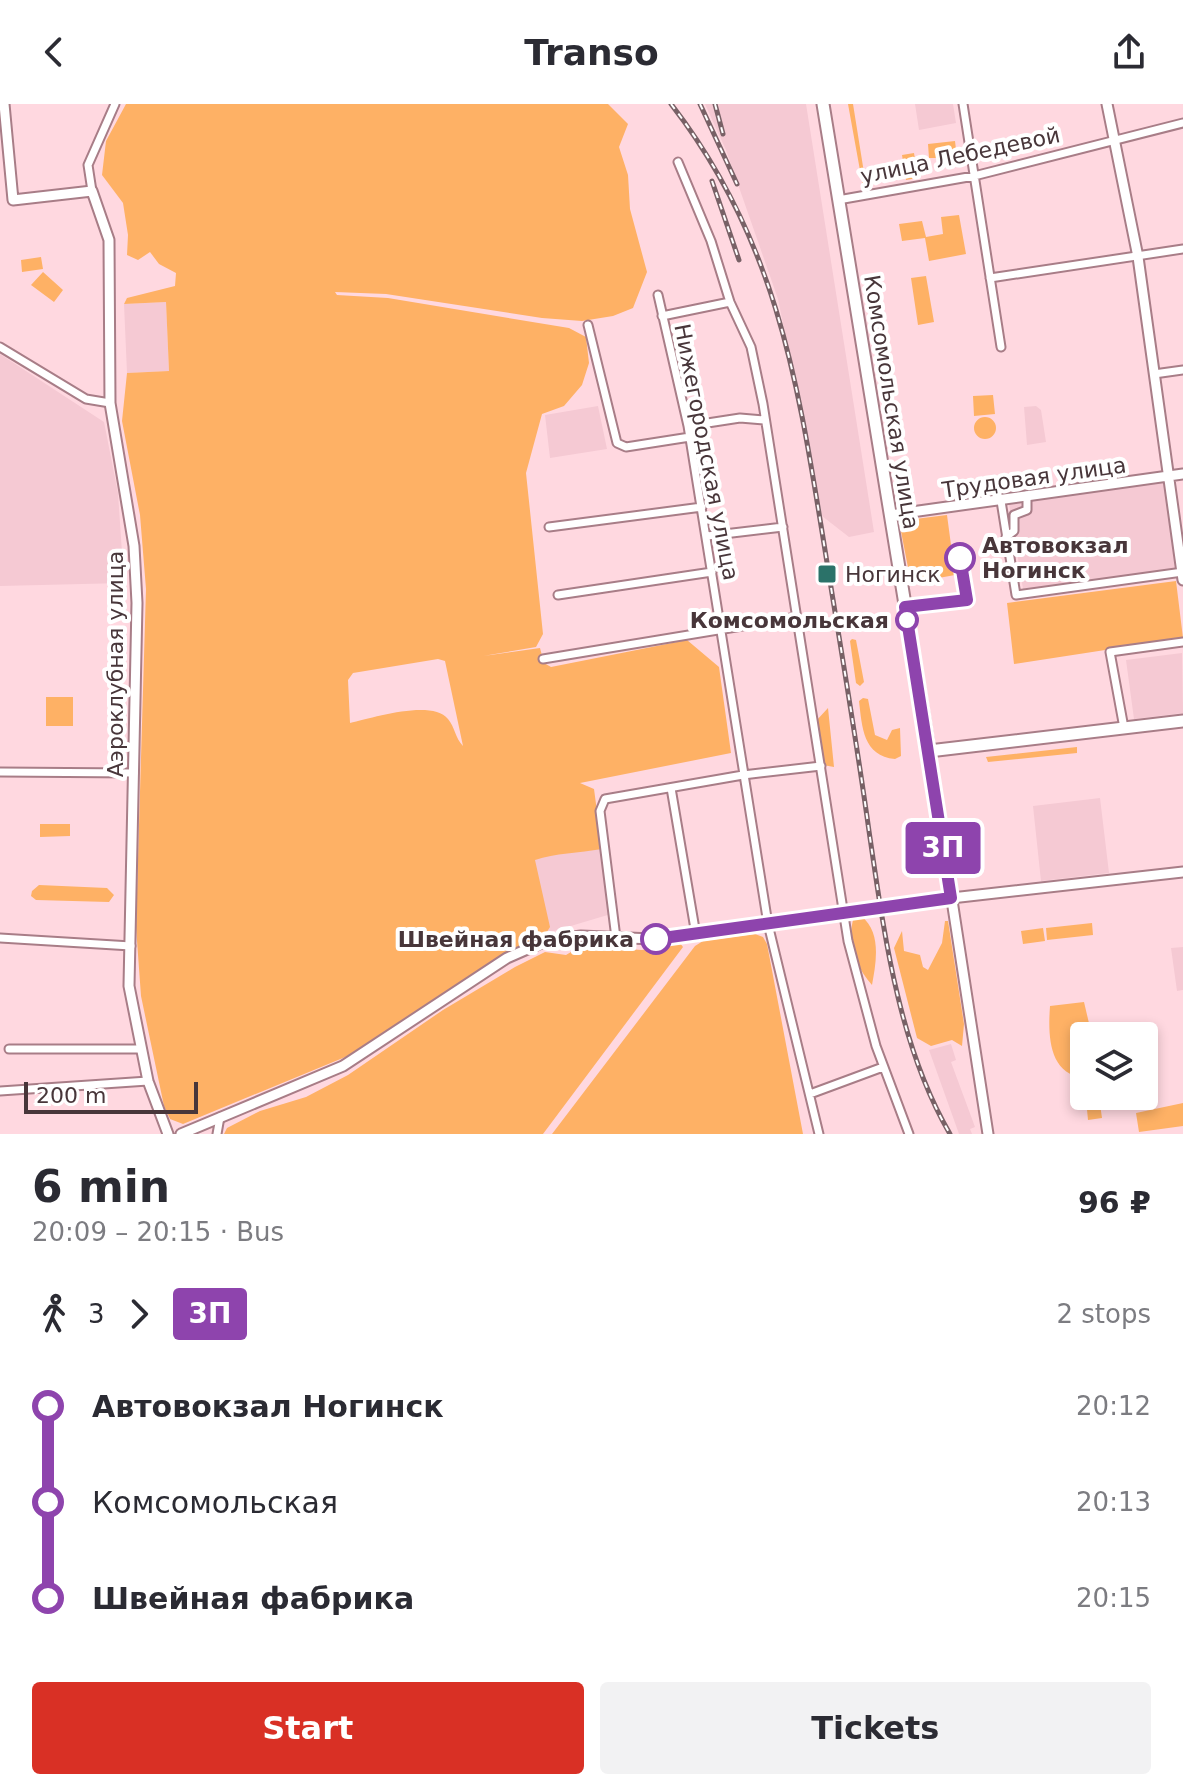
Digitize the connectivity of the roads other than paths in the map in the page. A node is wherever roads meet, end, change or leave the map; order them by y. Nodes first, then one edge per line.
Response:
1 (4, 104) edge
2 (115, 104) edge
3 (823, 104) edge
4 (963, 104) edge
5 (1107, 104) edge
6 (1183, 123) edge
7 (1114, 139) junction
8 (678, 162) dead end
9 (11, 170) junction
10 (0, 172) edge
11 (974, 176) junction
12 (92, 191) junction
13 (838, 200) junction
14 (1183, 249) edge
15 (1138, 257) junction
16 (990, 278) junction
17 (658, 295) dead end
18 (730, 302) junction
19 (662, 316) junction
20 (588, 325) dead end
21 (0, 347) edge
22 (1001, 347) dead end
23 (1183, 370) edge
24 (1154, 374) junction
25 (110, 403) junction
26 (764, 420) junction
27 (688, 426) junction
28 (690, 437) junction
29 (1183, 474) edge
30 (1169, 476) junction
31 (1027, 495) junction
32 (1001, 501) junction
33 (702, 507) junction
34 (890, 515) junction
35 (549, 527) dead end
36 (783, 527) junction
37 (707, 536) junction
38 (1006, 537) junction
39 (712, 572) junction
40 (1182, 572) edge
41 (1183, 580) edge
42 (558, 595) dead end
43 (797, 617) junction
44 (721, 629) junction
45 (1183, 642) edge
46 (543, 659) dead end
47 (1183, 721) edge
48 (1124, 728) junction
49 (929, 751) junction
50 (821, 766) junction
51 (0, 772) edge
52 (134, 773) junction
53 (743, 775) junction
54 (671, 788) junction
55 (1183, 872) edge
56 (951, 898) junction
57 (845, 913) junction
58 (768, 924) junction
59 (696, 935) junction
60 (0, 938) edge
61 (616, 938) junction
62 (131, 946) junction
63 (9, 1049) dead end
64 (140, 1049) junction
65 (883, 1067) junction
66 (148, 1081) junction
67 (0, 1091) edge
68 (810, 1094) junction
69 (220, 1117) junction
70 (168, 1134) edge
71 (181, 1134) edge
72 (217, 1134) edge
73 (819, 1134) edge
74 (909, 1134) edge
75 (988, 1134) edge

1 - 9 street
2 - 12 street, Аэроклубная улица
3 - 13 main road, Комсомольская улица
4 - 11 street
5 - 7 street
6 - 7 street, улица Лебедевой
7 - 11 street, улица Лебедевой
7 - 15 street
8 - 18 street
9 - 10 street
9 - 12 street
11 - 13 street, улица Лебедевой
11 - 16 street
12 - 25 street, Аэроклубная улица
13 - 34 main road, Комсомольская улица
14 - 15 street
15 - 16 street
15 - 24 street
16 - 22 street
17 - 19 street, Нижегородская улица
18 - 19 street
18 - 26 street
19 - 27 street, Нижегородская улица
20 - 28 street
21 - 25 street
23 - 24 street
24 - 30 street
25 - 52 street, Аэроклубная улица
26 - 27 street
26 - 36 street
27 - 28 street, Нижегородская улица
28 - 33 street, Нижегородская улица
29 - 30 street, Трудовая улица
30 - 31 street, Трудовая улица
30 - 40 street
31 - 32 street, Трудовая улица
31 - 38 street
32 - 34 street, Трудовая улица
32 - 38 street
33 - 35 street
33 - 37 street, Нижегородская улица
34 - 49 main road, Комсомольская улица
36 - 37 street
36 - 43 street
37 - 39 street, Нижегородская улица
38 - 40 street
39 - 42 street
39 - 44 street, Нижегородская улица
40 - 41 street
43 - 44 street
43 - 50 street
44 - 46 street
44 - 53 street, Нижегородская улица
45 - 48 street
47 - 48 main road
48 - 49 main road
49 - 56 street, Комсомольская улица
50 - 53 street
50 - 57 street
51 - 52 street
52 - 62 street, Аэроклубная улица
53 - 54 street
53 - 58 street, Нижегородская улица
54 - 59 street
54 - 61 street
55 - 56 street
56 - 57 street
56 - 75 street, Комсомольская улица
57 - 58 street
57 - 65 street
58 - 59 street
58 - 68 street, Нижегородская улица
59 - 61 street
60 - 62 street
61 - 69 street
62 - 64 street, Аэроклубная улица
63 - 64 street
64 - 66 street, Аэроклубная улица
65 - 68 street
65 - 74 street
66 - 67 street
66 - 70 street, Аэроклубная улица
68 - 73 street, Нижегородская улица
69 - 71 street
69 - 72 street

